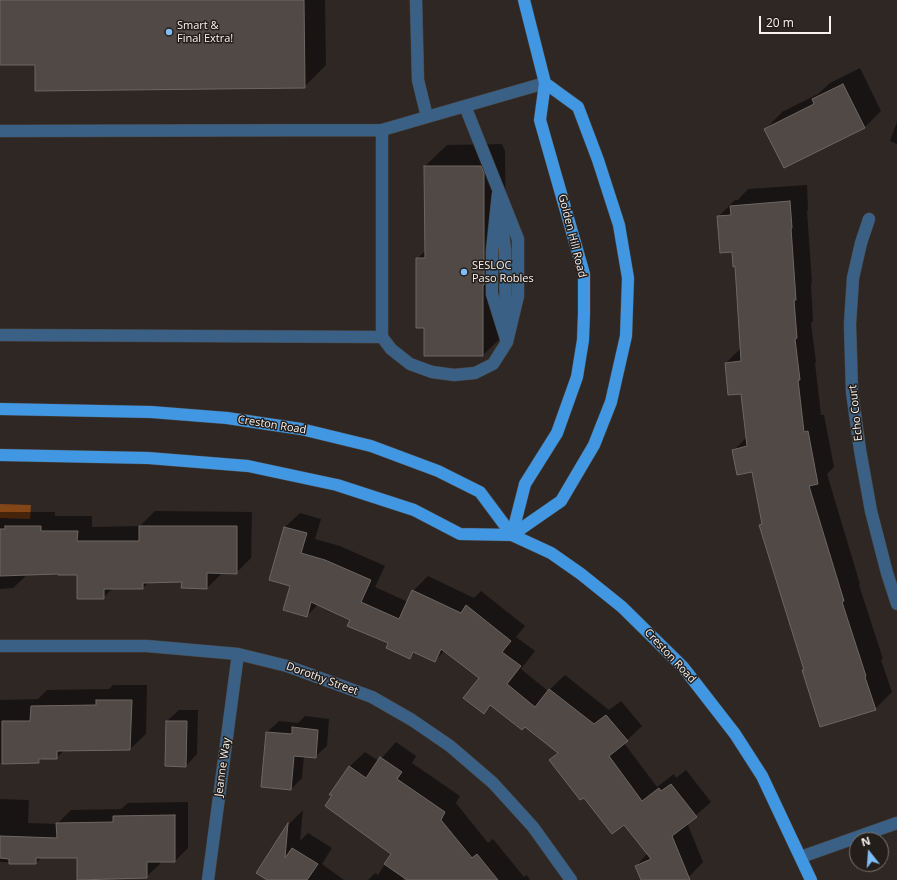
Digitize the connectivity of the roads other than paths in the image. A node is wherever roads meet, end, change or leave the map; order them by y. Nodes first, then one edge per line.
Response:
1 (416, 0) edge
2 (524, 0) edge
3 (545, 83) junction
4 (465, 106) junction
5 (427, 117) junction
6 (382, 130) junction
7 (0, 131) edge
8 (498, 192) junction
9 (869, 219) dead end
10 (0, 335) edge
11 (382, 337) junction
12 (507, 342) junction
13 (0, 409) edge
14 (0, 455) edge
15 (512, 535) junction
16 (897, 604) edge
17 (0, 646) edge
18 (238, 654) junction
19 (897, 823) edge
20 (800, 857) junction
21 (810, 877) edge
22 (208, 880) edge
23 (571, 880) edge

1 - 5 street
2 - 3 main road, Golden Hill Road
3 - 4 street
3 - 15 main road, Golden Hill Road
3 - 15 main road
4 - 5 street
4 - 8 street
5 - 6 street
6 - 7 street
6 - 11 street
8 - 12 street
8 - 12 street
9 - 16 street, Echo Court
10 - 11 street
11 - 12 street
13 - 15 main road, Creston Road
14 - 15 main road, Creston Road
15 - 20 main road, Creston Road
17 - 18 street, Dorothy Street
18 - 22 street, Jeanne Way
18 - 23 street, Dorothy Street
19 - 20 street
20 - 21 main road, Creston Road

